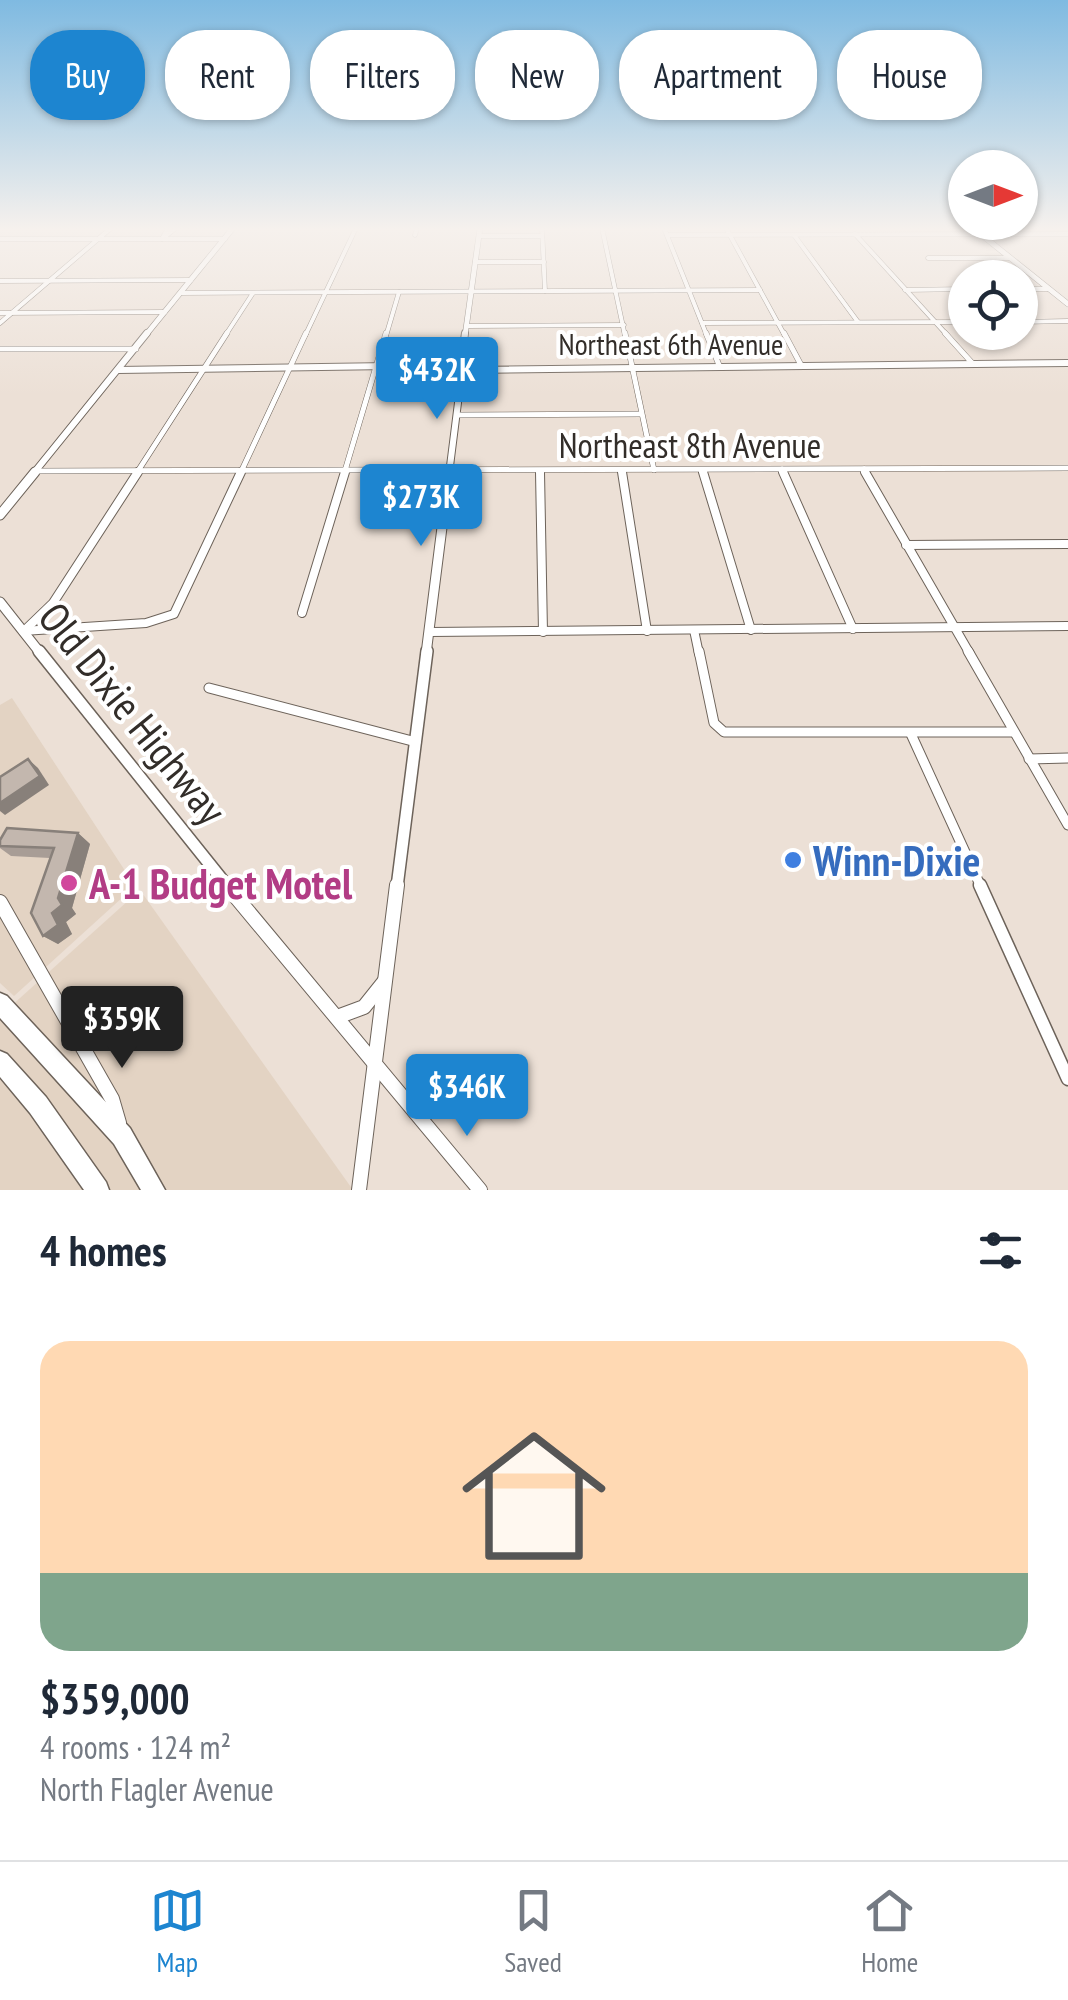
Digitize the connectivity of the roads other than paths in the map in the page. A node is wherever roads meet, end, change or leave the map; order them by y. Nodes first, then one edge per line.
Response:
1 (45, 284) edge
2 (189, 284) edge
3 (330, 284) edge
4 (473, 284) edge
5 (545, 284) edge
6 (615, 284) edge
7 (686, 284) edge
8 (756, 284) edge
9 (830, 284) edge
10 (900, 284) edge
11 (1042, 284) edge
12 (948, 289) edge
13 (1038, 289) edge
14 (1049, 289) junction
15 (689, 290) junction
16 (760, 290) junction
17 (906, 290) junction
18 (545, 291) junction
19 (617, 291) junction
20 (253, 292) junction
21 (326, 292) junction
22 (399, 292) junction
23 (472, 292) junction
24 (180, 293) junction
25 (1068, 304) edge
26 (166, 312) junction
27 (0, 313) edge
28 (12, 313) junction
29 (702, 322) junction
30 (858, 322) junction
31 (936, 322) junction
32 (948, 322) edge
33 (1038, 322) edge
34 (1068, 322) edge
35 (0, 323) edge
36 (778, 323) junction
37 (624, 325) junction
38 (467, 326) junction
39 (0, 349) edge
40 (136, 349) junction
41 (464, 352) joint
42 (1068, 363) edge
43 (973, 364) junction
44 (719, 365) junction
45 (801, 365) junction
46 (632, 366) junction
47 (462, 367) junction
48 (481, 367) joint
49 (290, 368) junction
50 (376, 368) junction
51 (204, 369) junction
52 (118, 370) junction
53 (641, 414) junction
54 (456, 415) junction
55 (1068, 468) edge
56 (782, 469) junction
57 (864, 469) junction
58 (242, 470) junction
59 (345, 470) junction
60 (450, 470) junction
61 (622, 470) junction
62 (654, 470) junction
63 (703, 470) junction
64 (36, 471) junction
65 (138, 471) junction
66 (540, 471) junction
67 (0, 515) edge
68 (1068, 544) edge
69 (906, 545) junction
70 (0, 602) edge
71 (302, 614) dead end
72 (1068, 626) edge
73 (853, 628) junction
74 (954, 628) junction
75 (694, 630) junction
76 (751, 630) junction
77 (23, 631) junction
78 (647, 631) junction
79 (430, 632) junction
80 (543, 632) junction
81 (209, 688) dead end
82 (1013, 732) junction
83 (911, 734) junction
84 (416, 742) junction
85 (1030, 758) junction
86 (1068, 758) edge
87 (1068, 825) edge
88 (0, 902) edge
89 (385, 980) junction
90 (0, 1004) edge
91 (337, 1016) junction
92 (0, 1061) edge
93 (374, 1062) junction
94 (1068, 1080) edge
95 (122, 1136) junction
96 (98, 1190) edge
97 (154, 1190) edge
98 (359, 1190) edge
99 (480, 1190) edge

1 - 28 street
2 - 24 street
3 - 21 street
4 - 23 street
5 - 18 street
6 - 19 street
7 - 15 street
8 - 16 street
9 - 30 street
10 - 17 street
11 - 14 street
12 - 17 street
13 - 14 street
14 - 25 street
15 - 16 street
15 - 19 street
15 - 29 street
16 - 36 street
17 - 31 street
18 - 19 street
18 - 23 street
19 - 37 street
20 - 21 street
20 - 24 street
20 - 51 street
21 - 22 street
21 - 49 street
22 - 23 street
22 - 50 street
23 - 38 street
24 - 26 street
26 - 28 street
26 - 40 street
27 - 28 street
28 - 35 street
29 - 36 street
29 - 44 street
30 - 31 street
30 - 36 street
31 - 32 street
31 - 43 street
33 - 34 street
36 - 45 street
37 - 38 street
37 - 46 street
38 - 41 street
39 - 40 street
40 - 52 street
41 - 47 street
42 - 43 street, Northeast 6th Avenue
43 - 45 street, Northeast 6th Avenue
44 - 45 street, Northeast 6th Avenue
44 - 46 street, Northeast 6th Avenue
46 - 48 street, Northeast 6th Avenue
46 - 53 street
47 - 48 street, Northeast 6th Avenue
47 - 50 street, Northeast 6th Avenue
47 - 54 street
49 - 50 street, Northeast 6th Avenue
49 - 51 street, Northeast 6th Avenue
49 - 58 street
50 - 59 street
51 - 52 street, Northeast 6th Avenue
51 - 65 street
52 - 64 street
53 - 54 street
53 - 62 street
54 - 60 street
55 - 57 street, Northeast 8th Avenue
56 - 57 street, Northeast 8th Avenue
56 - 63 street, Northeast 8th Avenue
56 - 73 street
57 - 69 street
58 - 59 street, Northeast 8th Avenue
58 - 65 street, Northeast 8th Avenue
58 - 77 street
59 - 60 street, Northeast 8th Avenue
59 - 71 street
60 - 66 street, Northeast 8th Avenue
60 - 79 street
61 - 62 street, Northeast 8th Avenue
61 - 66 street, Northeast 8th Avenue
61 - 78 street
62 - 63 street, Northeast 8th Avenue
63 - 76 street
64 - 65 street, Northeast 8th Avenue
64 - 67 street
65 - 77 street
66 - 80 street
68 - 69 street
69 - 74 street
70 - 77 street, Old Dixie Highway
72 - 74 street
73 - 74 street
73 - 76 street
74 - 82 street
75 - 76 street
75 - 78 street
75 - 83 street
77 - 91 street, Old Dixie Highway
78 - 80 street
79 - 80 street
79 - 84 street
81 - 84 street
82 - 83 street
82 - 85 street
83 - 94 street
84 - 89 street
85 - 86 street
85 - 87 street
88 - 95 street
89 - 91 street
89 - 93 street
90 - 95 highway
91 - 93 street, Old Dixie Highway
92 - 96 highway
93 - 98 street
93 - 99 street, Old Dixie Highway
95 - 97 highway

